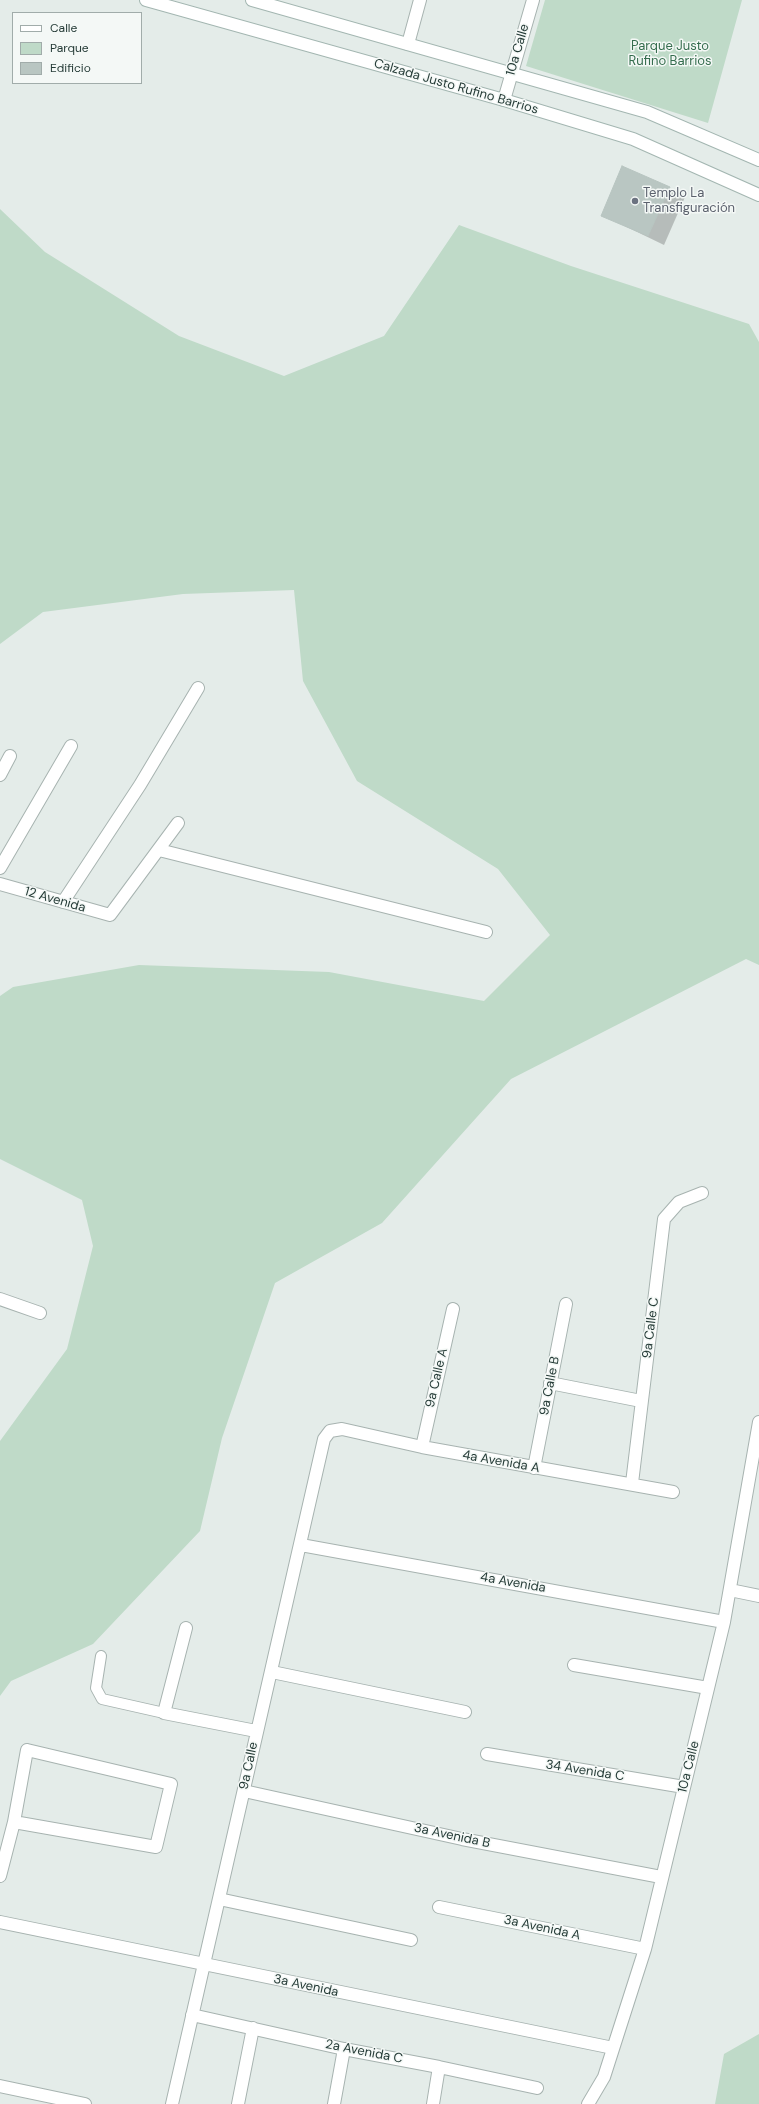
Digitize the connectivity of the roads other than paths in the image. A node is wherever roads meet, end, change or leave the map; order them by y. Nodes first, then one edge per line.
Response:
1 (146, 0) edge
2 (252, 0) edge
3 (420, 0) edge
4 (533, 0) edge
5 (408, 44) junction
6 (511, 73) junction
7 (504, 100) junction
8 (759, 160) edge
9 (759, 195) edge
10 (198, 688) dead end
11 (71, 746) dead end
12 (10, 756) dead end
13 (0, 775) edge
14 (178, 823) dead end
15 (159, 850) junction
16 (0, 868) edge
17 (0, 884) edge
18 (63, 902) junction
19 (486, 932) dead end
20 (702, 1193) dead end
21 (0, 1299) edge
22 (566, 1304) dead end
23 (453, 1309) dead end
24 (40, 1313) dead end
25 (550, 1383) junction
26 (641, 1401) junction
27 (759, 1422) edge
28 (330, 1431) joint
29 (422, 1447) junction
30 (534, 1468) junction
31 (632, 1483) junction
32 (673, 1492) dead end
33 (302, 1545) junction
34 (730, 1590) junction
35 (759, 1596) edge
36 (724, 1622) junction
37 (186, 1628) dead end
38 (101, 1656) dead end
39 (574, 1665) dead end
40 (272, 1672) junction
41 (708, 1688) junction
42 (465, 1712) dead end
43 (164, 1713) junction
44 (256, 1731) junction
45 (487, 1754) dead end
46 (684, 1788) junction
47 (244, 1791) junction
48 (14, 1822) junction
49 (0, 1876) edge
50 (661, 1877) junction
51 (219, 1899) junction
52 (439, 1907) dead end
53 (0, 1922) edge
54 (411, 1940) dead end
55 (645, 1949) junction
56 (204, 1965) junction
57 (192, 2015) junction
58 (253, 2028) junction
59 (613, 2048) junction
60 (344, 2050) junction
61 (439, 2067) junction
62 (0, 2086) edge
63 (536, 2088) dead end
64 (85, 2104) edge
65 (172, 2104) edge
66 (238, 2104) edge
67 (334, 2104) edge
68 (433, 2104) edge
69 (588, 2104) edge

1 - 7 street, Calzada Justo Rufino Barrios
2 - 5 street
3 - 5 street
4 - 6 street, 10a Calle
5 - 6 street
6 - 7 street, 10a Calle
6 - 8 street
7 - 9 street, Calzada Justo Rufino Barrios
10 - 18 street
11 - 16 street
12 - 13 street
14 - 15 street
15 - 18 street, 12 Avenida
15 - 19 street
17 - 18 street, 12 Avenida
20 - 26 street, 9a Calle C
21 - 24 street
22 - 25 street, 9a Calle B
23 - 29 street, 9a Calle A
25 - 26 street
25 - 30 street, 9a Calle B
26 - 31 street, 9a Calle C
27 - 34 street, 10a Calle
28 - 29 street, 4a Avenida A
28 - 33 street, 9a Calle
29 - 30 street, 4a Avenida A
30 - 31 street, 4a Avenida A
31 - 32 street, 4a Avenida A
33 - 36 street, 4a Avenida
33 - 40 street, 9a Calle
34 - 35 street
34 - 36 street, 10a Calle
36 - 41 street, 10a Calle
37 - 43 street
38 - 43 lane
39 - 41 street
40 - 42 street
40 - 44 street, 9a Calle
41 - 46 street, 10a Calle
43 - 44 street
44 - 47 street, 9a Calle
45 - 46 street, 34 Avenida C
46 - 50 street, 10a Calle
47 - 50 street, 3a Avenida B
47 - 51 street, 9a Calle
48 - 48 street
48 - 49 street
50 - 55 street, 10a Calle
51 - 54 street
51 - 56 street, 9a Calle
52 - 55 street, 3a Avenida A
53 - 56 street, 3a Avenida
55 - 59 street, 10a Calle
56 - 57 street, 9a Calle
56 - 59 street, 3a Avenida
57 - 58 street, 2a Avenida C
57 - 65 street, 9a Calle
58 - 60 street, 2a Avenida C
58 - 66 street
59 - 69 street, 10a Calle
60 - 61 street, 2a Avenida C
60 - 67 street
61 - 63 street, 2a Avenida C
61 - 68 street
62 - 64 street

